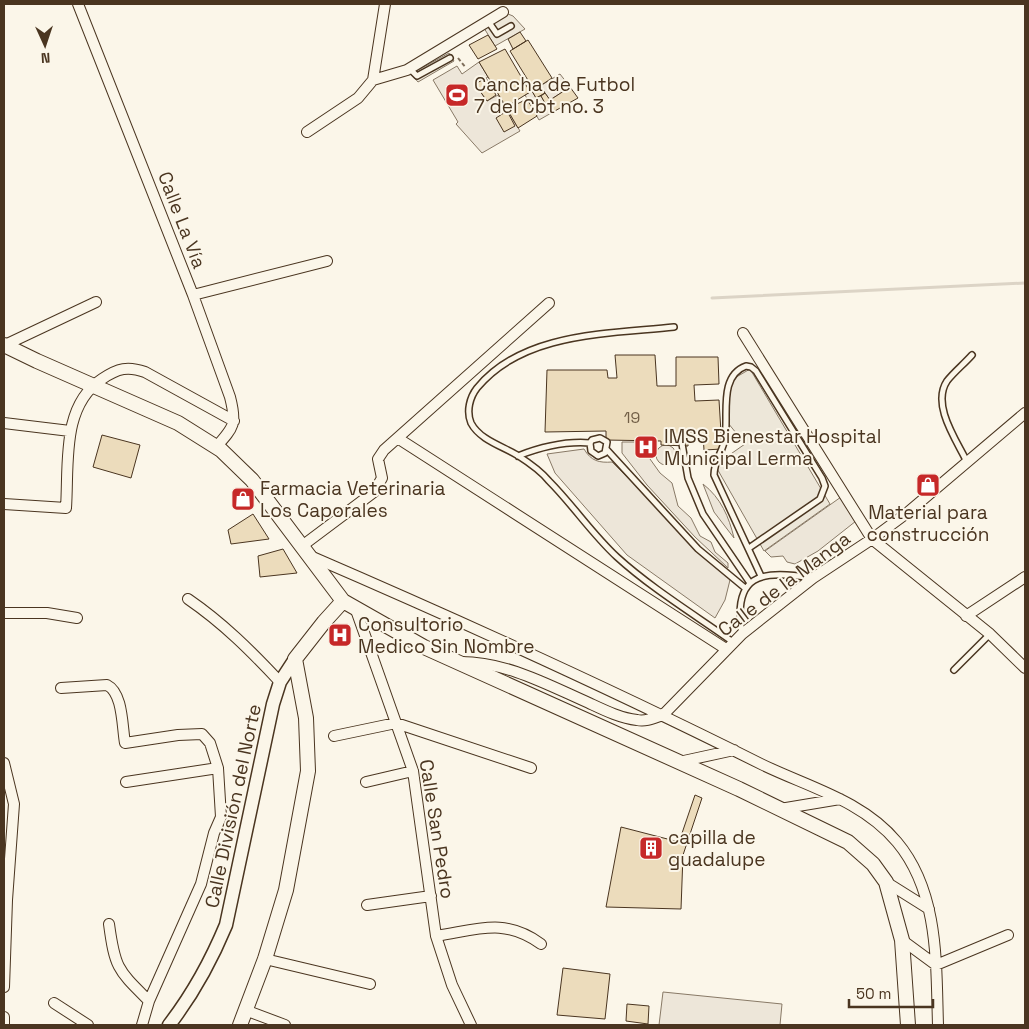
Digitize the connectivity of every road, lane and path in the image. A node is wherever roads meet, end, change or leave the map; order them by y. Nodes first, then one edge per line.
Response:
1 (78, 4) edge
2 (385, 4) edge
3 (503, 12) dead end
4 (488, 21) junction
5 (511, 26) dead end
6 (450, 58) dead end
7 (410, 68) junction
8 (373, 80) junction
9 (306, 132) dead end
10 (326, 261) dead end
11 (193, 295) junction
12 (96, 302) dead end
13 (550, 303) dead end
14 (674, 327) dead end
15 (743, 333) dead end
16 (4, 345) edge
17 (972, 355) dead end
18 (93, 385) junction
19 (1025, 412) edge
20 (234, 421) junction
21 (4, 423) edge
22 (70, 431) junction
23 (398, 439) junction
24 (590, 443) junction
25 (682, 444) dead end
26 (216, 447) junction
27 (607, 450) junction
28 (518, 456) junction
29 (967, 462) junction
30 (4, 504) edge
31 (872, 539) junction
32 (749, 548) junction
33 (305, 550) junction
34 (761, 576) junction
35 (1025, 577) edge
36 (813, 578) junction
37 (750, 583) junction
38 (745, 588) junction
39 (188, 599) dead end
40 (344, 601) junction
41 (356, 610) junction
42 (4, 613) edge
43 (966, 616) junction
44 (77, 618) dead end
45 (742, 634) junction
46 (990, 634) junction
47 (729, 645) junction
48 (295, 659) junction
49 (456, 662) junction
50 (1025, 668) edge
51 (954, 670) dead end
52 (280, 682) junction
53 (62, 688) dead end
54 (663, 715) junction
55 (396, 723) junction
56 (334, 736) dead end
57 (734, 750) junction
58 (678, 762) junction
59 (4, 763) edge
60 (218, 768) junction
61 (531, 768) dead end
62 (413, 771) junction
63 (126, 782) dead end
64 (366, 782) dead end
65 (840, 799) junction
66 (780, 809) junction
67 (7, 854) edge
68 (886, 882) junction
69 (431, 896) junction
70 (367, 905) dead end
71 (929, 909) junction
72 (109, 924) dead end
73 (1008, 935) dead end
74 (436, 936) junction
75 (902, 940) junction
76 (541, 944) dead end
77 (265, 959) junction
78 (936, 965) junction
79 (370, 984) dead end
80 (4, 988) edge
81 (149, 1001) junction
82 (54, 1003) dead end
83 (245, 1010) junction
84 (4, 1017) edge
85 (4, 1025) edge
86 (88, 1025) edge
87 (142, 1025) edge
88 (169, 1025) edge
89 (240, 1025) edge
90 (285, 1025) edge
91 (471, 1025) edge
92 (908, 1025) edge
93 (938, 1025) edge

1 - 11 street, Calle La Vía
2 - 8 street
3 - 4 street
4 - 5 lane
4 - 7 street
6 - 7 lane
7 - 8 street
8 - 9 street
10 - 11 street
11 - 20 street, Calle La Vía
12 - 16 street
13 - 23 street
14 - 28 lane
15 - 31 street
16 - 18 main road
17 - 29 lane
18 - 20 street
18 - 22 street
18 - 26 main road
19 - 29 street, Calle de la Manga
20 - 26 street
21 - 22 street
22 - 30 street
23 - 33 street
23 - 47 street
24 - 27 lane
24 - 27 lane
24 - 28 lane
25 - 37 lane
26 - 33 main road
27 - 38 lane
28 - 47 lane
29 - 31 street, Calle de la Manga
31 - 36 street, Calle de la Manga
31 - 43 street
32 - 32 lane
32 - 34 lane
33 - 40 main road
33 - 54 street
34 - 36 lane
34 - 37 lane
35 - 43 street
36 - 45 street, Calle de la Manga
37 - 38 lane
38 - 45 lane
39 - 52 street
40 - 41 main road
40 - 48 main road, Calle División del Norte
41 - 49 main road
41 - 55 street, Calle San Pedro
42 - 44 street
43 - 46 street
45 - 47 street, Calle de la Manga
46 - 50 street
46 - 51 lane
47 - 54 street, Calle de la Manga
48 - 52 street, Calle División del Norte
48 - 77 main road
49 - 54 street
49 - 58 main road
52 - 88 street, Calle División del Norte
53 - 60 street
54 - 57 street
55 - 56 street
55 - 61 street
55 - 62 street, Calle San Pedro
57 - 58 street
57 - 65 street
58 - 66 main road
59 - 67 street
60 - 63 street
60 - 81 street
62 - 64 street
62 - 69 street, Calle San Pedro
65 - 66 street
65 - 71 street
66 - 68 main road
67 - 80 street
68 - 71 street
68 - 75 main road
69 - 70 street
69 - 74 street, Calle San Pedro
71 - 78 street
72 - 81 street
73 - 78 street
74 - 76 street
74 - 91 street, Calle San Pedro
75 - 78 street
75 - 92 main road
77 - 79 street
77 - 83 main road
78 - 93 street
81 - 87 street
82 - 86 street
83 - 89 main road
83 - 90 street
84 - 85 street

